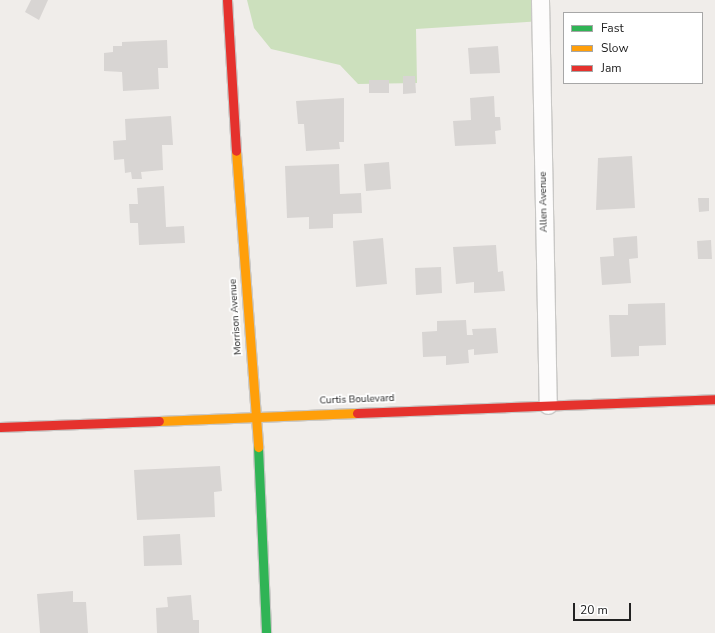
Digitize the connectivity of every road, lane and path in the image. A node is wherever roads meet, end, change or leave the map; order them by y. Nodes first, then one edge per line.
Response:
1 (227, 0) edge
2 (540, 0) edge
3 (715, 399) edge
4 (548, 405) junction
5 (255, 415) junction
6 (0, 427) edge
7 (266, 633) edge

1 - 5 street, Morrison Avenue
2 - 4 street, Allen Avenue
3 - 4 street, Curtis Boulevard
4 - 5 street, Curtis Boulevard
5 - 6 street, Curtis Boulevard
5 - 7 street, Morrison Avenue

